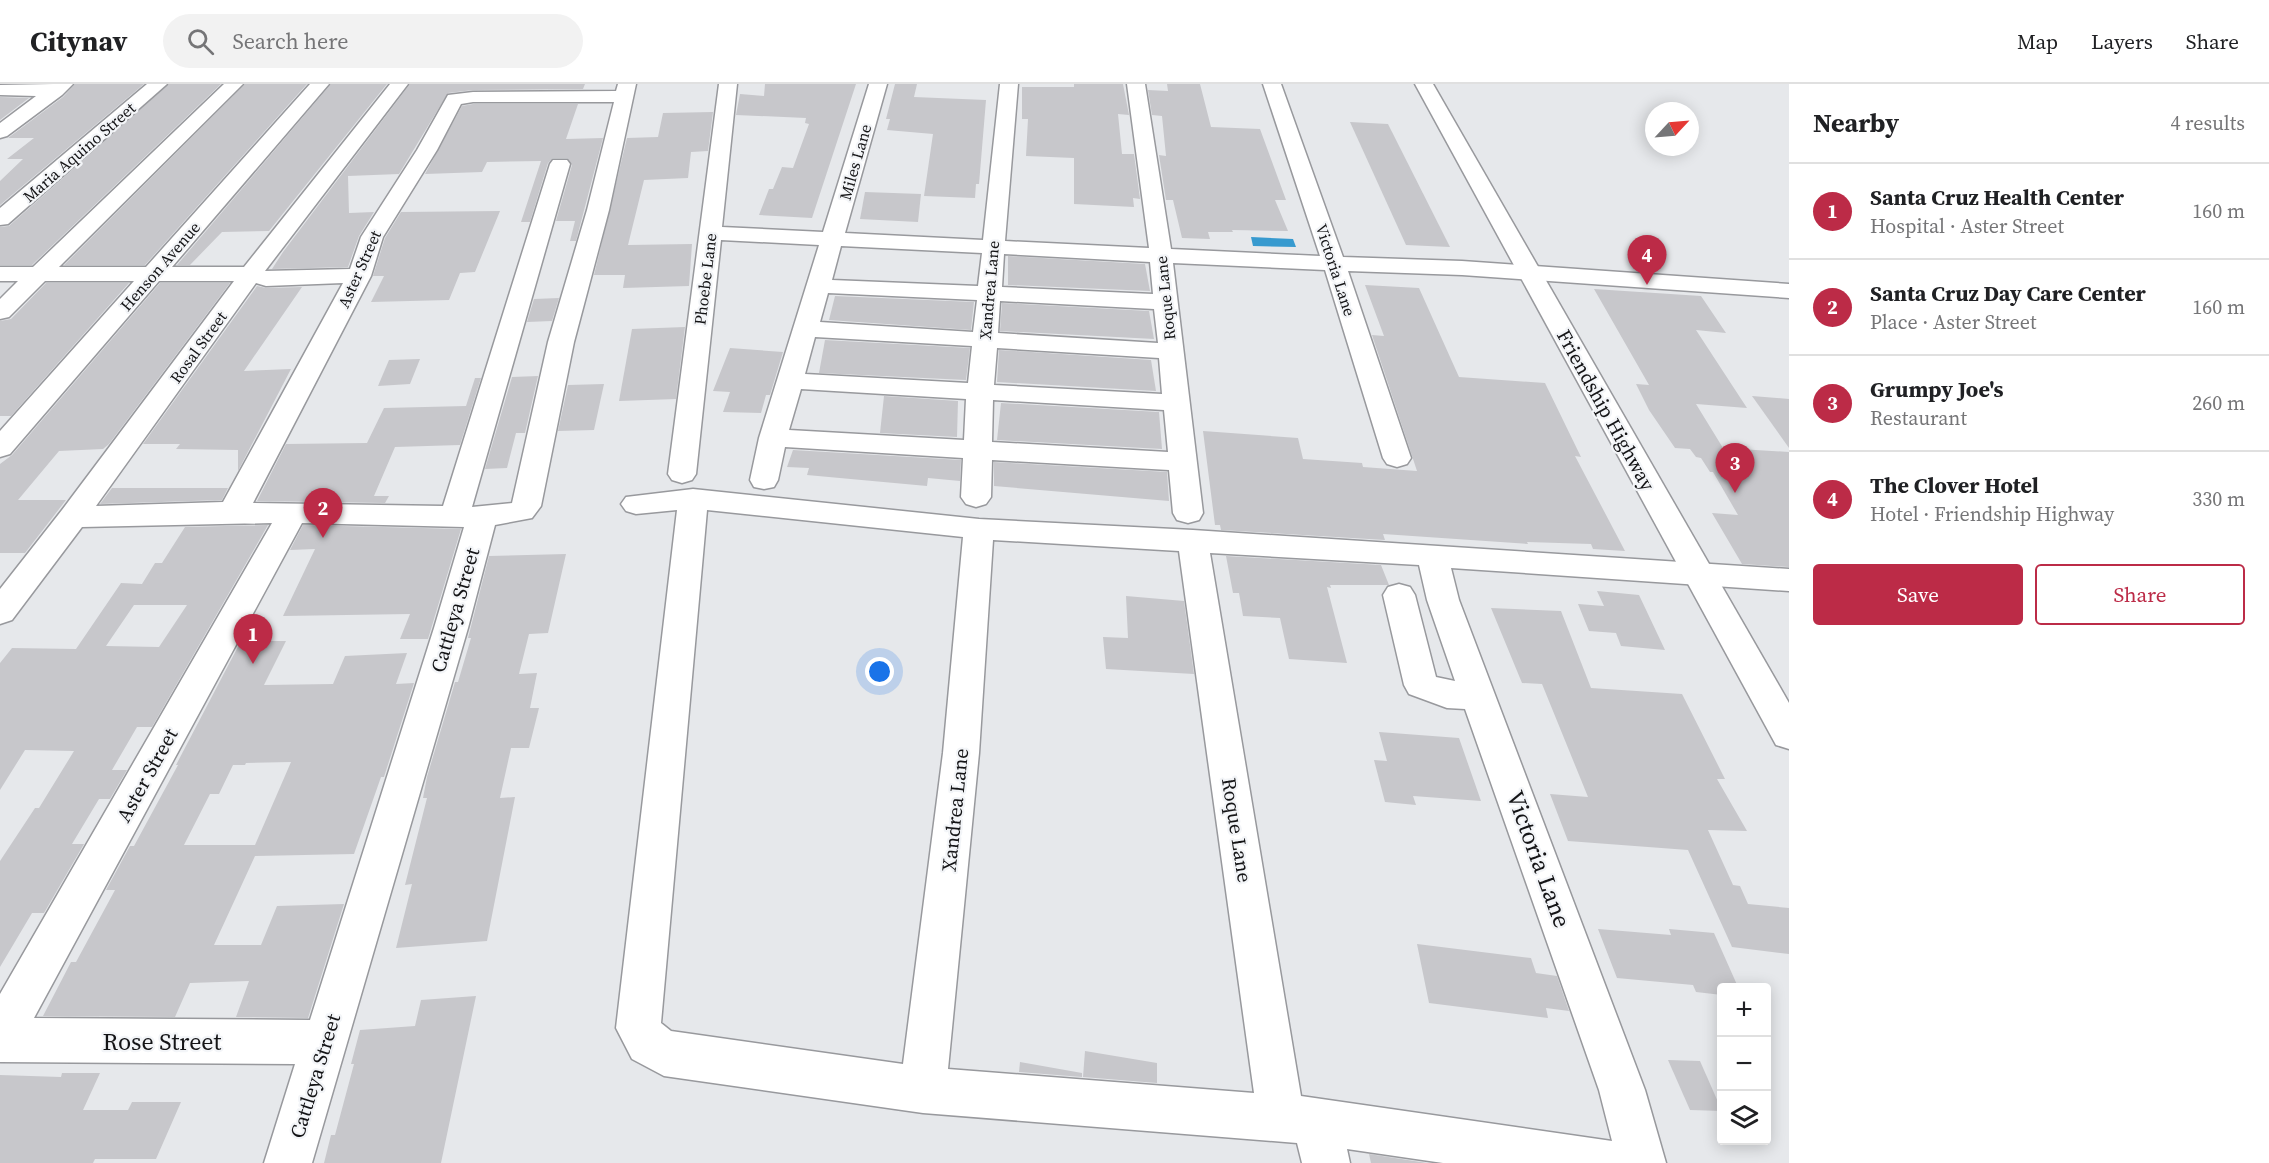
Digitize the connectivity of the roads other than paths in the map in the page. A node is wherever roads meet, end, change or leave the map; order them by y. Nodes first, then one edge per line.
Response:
1 (158, 84) edge
2 (234, 84) edge
3 (320, 84) edge
4 (399, 84) edge
5 (728, 84) edge
6 (878, 84) edge
7 (1009, 84) edge
8 (1136, 84) edge
9 (1272, 84) edge
10 (1424, 84) edge
11 (60, 88) edge
12 (0, 90) edge
13 (625, 90) edge
14 (0, 132) edge
15 (560, 164) dead end
16 (0, 219) edge
17 (710, 233) junction
18 (832, 240) junction
19 (993, 248) junction
20 (1161, 255) junction
21 (1334, 264) junction
22 (1530, 272) junction
23 (153, 273) junction
24 (0, 274) edge
25 (38, 274) junction
26 (251, 274) junction
27 (359, 276) junction
28 (819, 286) junction
29 (1789, 291) edge
30 (989, 294) junction
31 (1166, 302) junction
32 (0, 312) edge
33 (806, 329) junction
34 (985, 339) junction
35 (1171, 351) junction
36 (790, 381) junction
37 (980, 391) junction
38 (1177, 403) junction
39 (773, 438) junction
40 (0, 448) edge
41 (978, 450) junction
42 (1397, 458) dead end
43 (1183, 462) junction
44 (764, 480) dead end
45 (688, 486) junction
46 (636, 504) dead end
47 (233, 512) junction
48 (293, 513) junction
49 (978, 513) junction
50 (73, 517) junction
51 (468, 518) junction
52 (1191, 527) junction
53 (1379, 552) junction
54 (1432, 556) junction
55 (1698, 575) junction
56 (1789, 580) edge
57 (1399, 595) junction
58 (1443, 600) junction
59 (0, 612) edge
60 (1480, 697) junction
61 (1789, 735) edge
62 (0, 1039) edge
63 (324, 1042) junction
64 (923, 1090) junction
65 (1307, 1134) edge
66 (288, 1163) edge
67 (1608, 1163) edge
68 (1642, 1163) edge

1 - 16 street, Maria Aquino Street
2 - 25 street
3 - 23 street, Henson Avenue
4 - 26 street, Rosal Street
5 - 17 street, Phoebe Lane
6 - 18 street, Miles Lane
7 - 19 street, Xandrea Lane
8 - 20 street, Roque Lane
9 - 21 street, Victoria Lane
10 - 22 street, Friendship Highway
11 - 12 street
11 - 14 street
13 - 27 street, Aster Street
13 - 51 street
15 - 51 street, Cattleya Street
17 - 18 street
17 - 45 street, Phoebe Lane
18 - 19 street
18 - 28 street, Miles Lane
19 - 20 street
19 - 30 street, Xandrea Lane
20 - 21 street
20 - 31 street, Roque Lane
21 - 22 street
21 - 42 street, Victoria Lane
22 - 29 street
22 - 55 street, Friendship Highway
23 - 25 street
23 - 26 street
23 - 40 street, Henson Avenue
24 - 25 street
25 - 32 street
26 - 27 street
26 - 50 street, Rosal Street
27 - 47 street, Aster Street
28 - 30 street
28 - 33 street, Miles Lane
30 - 31 street
30 - 34 street, Xandrea Lane
31 - 35 street, Roque Lane
33 - 34 street
33 - 36 street, Miles Lane
34 - 35 street
34 - 37 street, Xandrea Lane
35 - 38 street, Roque Lane
36 - 37 street
36 - 39 street, Miles Lane
37 - 38 street
37 - 41 street, Xandrea Lane
38 - 43 street, Roque Lane
39 - 41 street
39 - 44 street, Miles Lane
41 - 43 street
41 - 49 street, Xandrea Lane
43 - 52 street, Roque Lane
45 - 46 street
45 - 49 street
45 - 64 street, Phoebe Lane
47 - 48 street
47 - 50 street
48 - 51 street
48 - 62 street, Aster Street
49 - 52 street
49 - 64 street, Xandrea Lane
50 - 59 street, Rosal Street
51 - 63 street, Cattleya Street
52 - 53 street
52 - 65 street, Roque Lane
53 - 54 street
53 - 57 street
54 - 55 street
54 - 58 street, Victoria Lane
55 - 56 street
55 - 61 street, Friendship Highway
57 - 58 street
57 - 60 street
58 - 60 street, Victoria Lane
60 - 68 street, Victoria Lane
62 - 63 street, Rose Street
63 - 66 street, Cattleya Street
64 - 65 street
65 - 67 street

